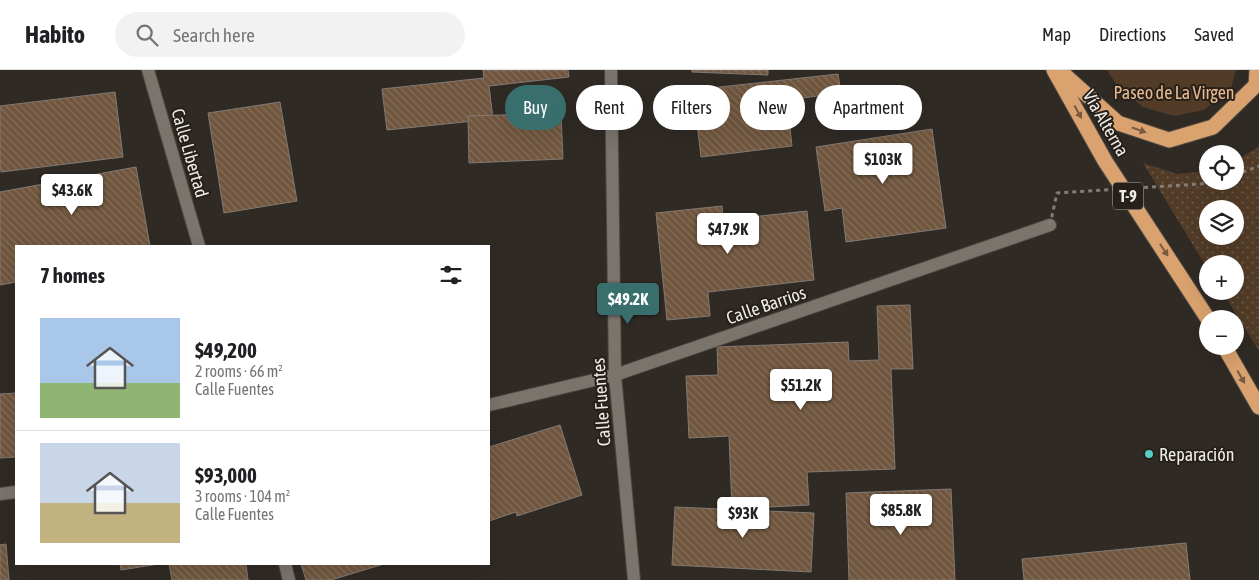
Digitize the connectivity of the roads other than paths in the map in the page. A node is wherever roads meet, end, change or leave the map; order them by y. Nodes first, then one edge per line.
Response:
1 (148, 70) edge
2 (611, 70) edge
3 (1054, 70) edge
4 (1059, 70) edge
5 (1257, 70) edge
6 (1050, 225) road end
7 (199, 245) edge
8 (1202, 310) edge
9 (1229, 355) edge
10 (614, 375) junction
11 (490, 405) edge
12 (1259, 407) edge
13 (15, 492) edge
14 (0, 494) edge
15 (285, 565) edge
16 (289, 580) edge
17 (634, 580) edge

1 - 7 street, Calle Libertad
2 - 10 street, Calle Fuentes
3 -> 8 highway, Vía Alterna / T-9
4 -> 5 highway
6 - 10 street, Calle Barrios
9 -> 12 highway
10 - 11 street, Calle Barrios
10 - 17 street, Calle Fuentes
13 - 14 street
15 - 16 street

